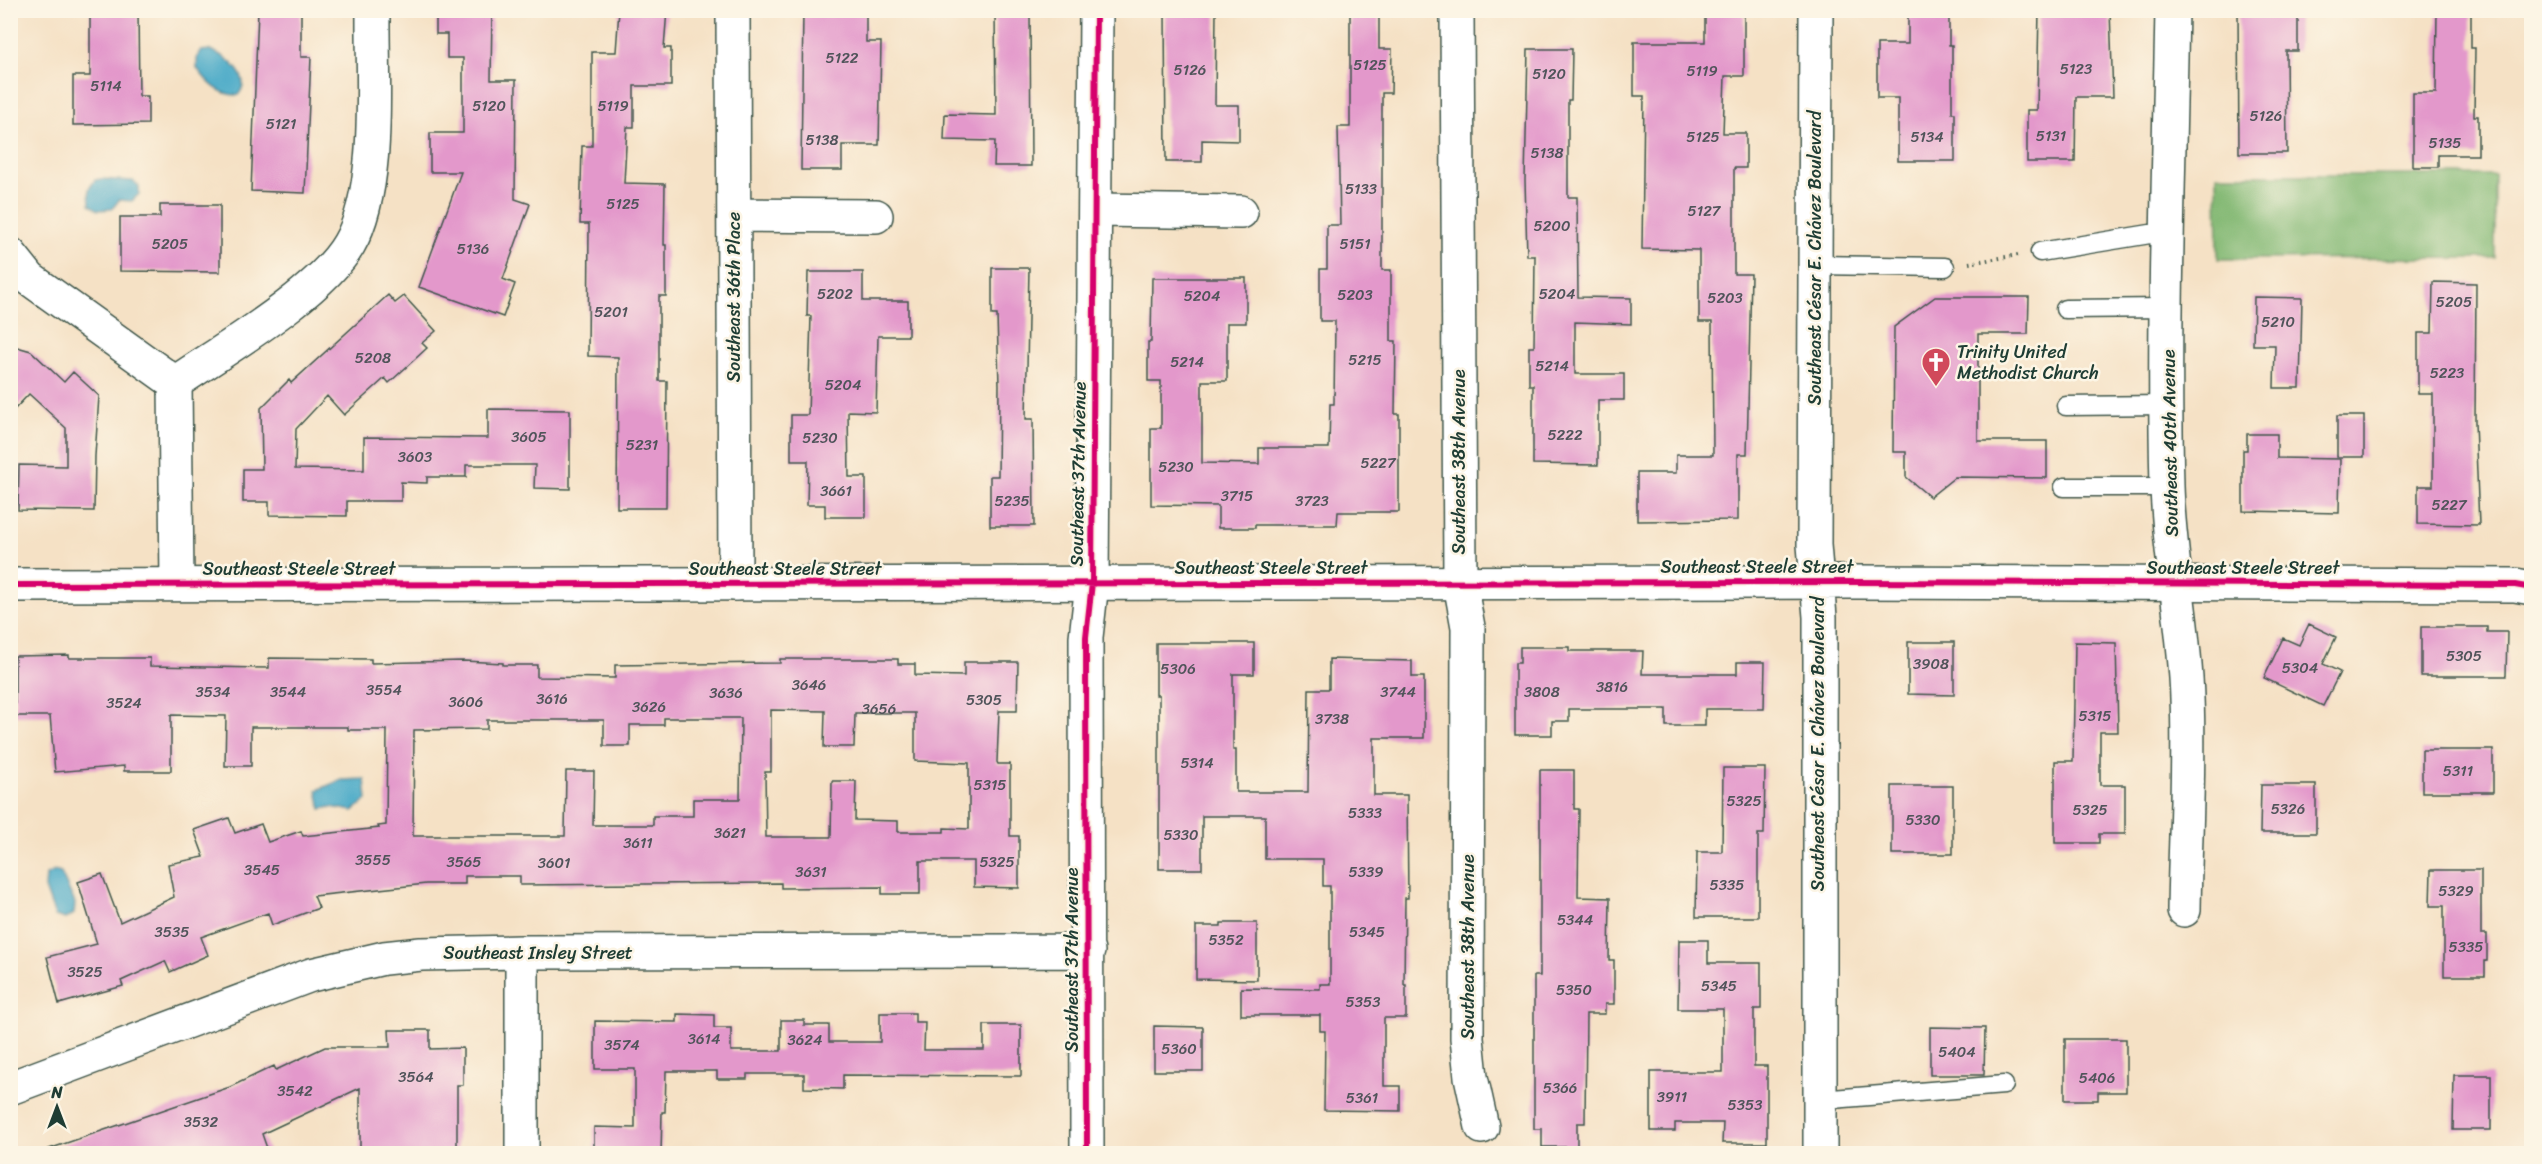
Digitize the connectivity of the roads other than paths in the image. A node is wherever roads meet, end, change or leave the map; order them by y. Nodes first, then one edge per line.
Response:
1 (373, 10) edge
2 (733, 10) edge
3 (1096, 10) edge
4 (1457, 10) edge
5 (1816, 10) edge
6 (2172, 10) edge
7 (1096, 210) junction
8 (1241, 212) dead end
9 (734, 215) junction
10 (876, 216) dead end
11 (2168, 236) junction
12 (2040, 252) road end
13 (10, 254) edge
14 (1815, 265) junction
15 (1945, 267) road end
16 (2168, 308) junction
17 (2065, 309) dead end
18 (175, 383) junction
19 (2167, 405) junction
20 (2066, 406) dead end
21 (2064, 487) dead end
22 (2167, 487) junction
23 (1817, 582) junction
24 (1092, 583) junction
25 (1460, 583) junction
26 (2177, 583) junction
27 (177, 584) junction
28 (735, 584) junction
29 (10, 585) edge
30 (2532, 588) edge
31 (2184, 910) dead end
32 (1088, 951) junction
33 (522, 952) junction
34 (2004, 1085) dead end
35 (10, 1088) edge
36 (1820, 1100) junction
37 (1482, 1127) dead end
38 (522, 1154) edge
39 (1087, 1154) edge
40 (1820, 1154) edge

1 - 18 street
2 - 9 street, Southeast 36th Place
3 - 7 street, Southeast 37th Avenue
4 - 25 street, Southeast 38th Avenue
5 - 14 street, Southeast César E. Chávez Boulevard
6 - 11 street, Southeast 40th Avenue
7 - 8 street
7 - 24 street, Southeast 37th Avenue
9 - 10 street
9 - 28 street, Southeast 36th Place
11 - 12 lane
11 - 16 street, Southeast 40th Avenue
13 - 18 street
14 - 15 lane
14 - 23 street, Southeast César E. Chávez Boulevard
16 - 17 lane
16 - 19 street, Southeast 40th Avenue
18 - 27 street
19 - 20 lane
19 - 22 street, Southeast 40th Avenue
21 - 22 lane
22 - 26 street, Southeast 40th Avenue
23 - 25 street, Southeast Steele Street
23 - 26 street, Southeast Steele Street
23 - 36 street, Southeast César E. Chávez Boulevard
24 - 25 street, Southeast Steele Street
24 - 28 street, Southeast Steele Street
24 - 32 street, Southeast 37th Avenue
25 - 37 street, Southeast 38th Avenue
26 - 30 street, Southeast Steele Street
26 - 31 street, Southeast 40th Avenue
27 - 28 street, Southeast Steele Street
27 - 29 street, Southeast Steele Street
32 - 33 street, Southeast Insley Street
32 - 39 street, Southeast 37th Avenue
33 - 35 street, Southeast Insley Street
33 - 38 street
34 - 36 lane
36 - 40 street, Southeast César E. Chávez Boulevard

